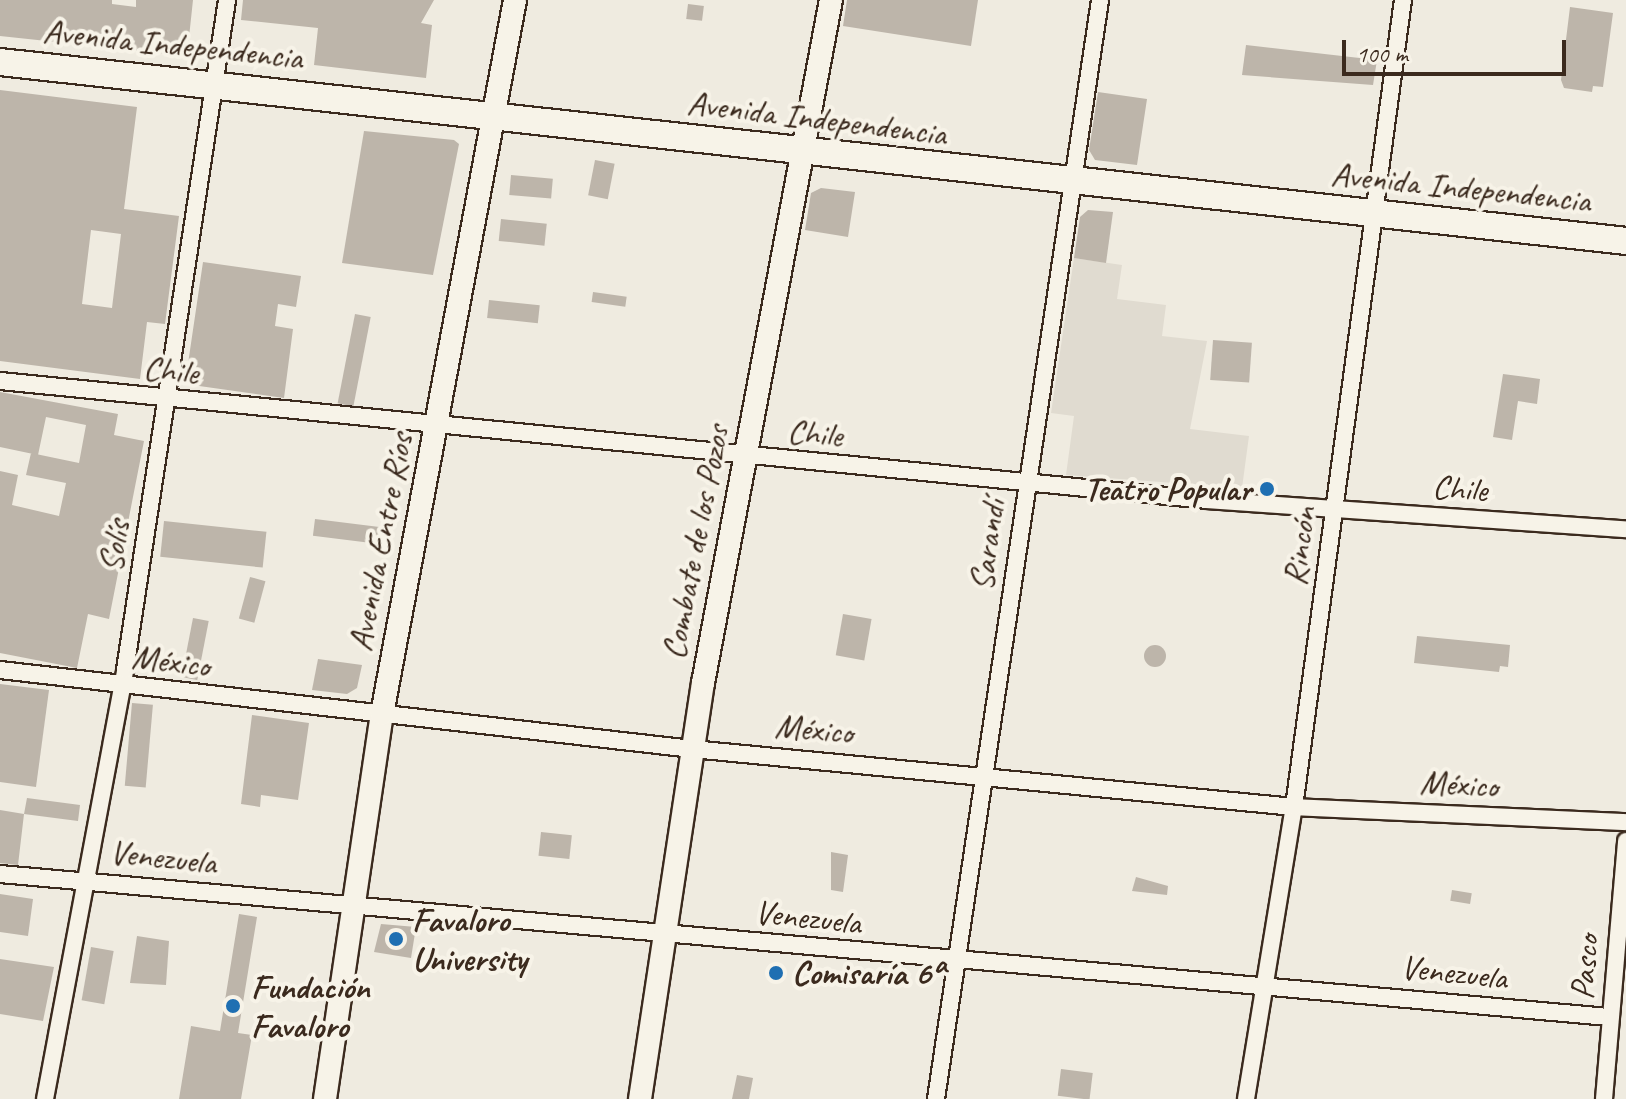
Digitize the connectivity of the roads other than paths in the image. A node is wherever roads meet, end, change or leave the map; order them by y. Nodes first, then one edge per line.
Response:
1 (227, 0) edge
2 (515, 0) edge
3 (831, 0) edge
4 (1100, 0) edge
5 (1403, 0) edge
6 (0, 62) edge
7 (216, 85) junction
8 (494, 114) junction
9 (802, 153) junction
10 (1069, 183) junction
11 (1372, 213) junction
12 (1626, 241) edge
13 (0, 381) edge
14 (166, 400) junction
15 (436, 427) junction
16 (748, 457) junction
17 (1026, 483) junction
18 (1334, 510) junction
19 (1626, 529) edge
20 (0, 670) edge
21 (122, 685) junction
22 (382, 714) junction
23 (692, 749) junction
24 (983, 774) junction
25 (1294, 807) junction
26 (1626, 822) edge
27 (1626, 841) edge
28 (0, 874) edge
29 (88, 879) junction
30 (351, 908) junction
31 (664, 932) junction
32 (954, 961) junction
33 (1264, 983) junction
34 (1610, 1017) junction
35 (45, 1099) edge
36 (325, 1099) edge
37 (640, 1099) edge
38 (936, 1099) edge
39 (1246, 1099) edge
40 (1604, 1099) edge

1 - 7 street, Solís
2 - 8 main road, Avenida Entre Ríos
3 - 9 main road, Combate de los Pozos
4 - 10 street, Sarandí
5 - 11 street, Rincón
6 - 7 main road, Avenida Independencia
7 - 8 main road, Avenida Independencia
7 - 14 street, Solís
8 - 9 main road, Avenida Independencia
8 - 15 main road, Avenida Entre Ríos
9 - 10 main road, Avenida Independencia
9 - 16 main road, Combate de los Pozos
10 - 11 main road, Avenida Independencia
10 - 17 street, Sarandí
11 - 12 main road, Avenida Independencia
11 - 18 street, Rincón
13 - 14 street, Chile
14 - 15 street, Chile
14 - 21 street, Solís
15 - 16 street, Chile
15 - 22 main road, Avenida Entre Ríos
16 - 17 street, Chile
16 - 23 main road, Combate de los Pozos
17 - 18 street, Chile
17 - 24 street, Sarandí
18 - 19 street, Chile
18 - 25 street, Rincón
20 - 21 street, México
21 - 22 street, México
21 - 29 street, Solís
22 - 23 street, México
22 - 30 main road, Avenida Entre Ríos
23 - 24 street, México
23 - 31 main road, Combate de los Pozos
24 - 25 street, México
24 - 32 street, Sarandí
25 - 26 street, México
25 - 33 street, Rincón
27 - 34 street, Pasco
28 - 29 street, Venezuela
29 - 30 street, Venezuela
29 - 35 street, Solís
30 - 31 street, Venezuela
30 - 36 main road, Avenida Entre Ríos
31 - 32 street, Venezuela
31 - 37 main road, Combate de los Pozos
32 - 33 street, Venezuela
32 - 38 street, Sarandí
33 - 34 street, Venezuela
33 - 39 street, Rincón
34 - 40 street, Pasco

